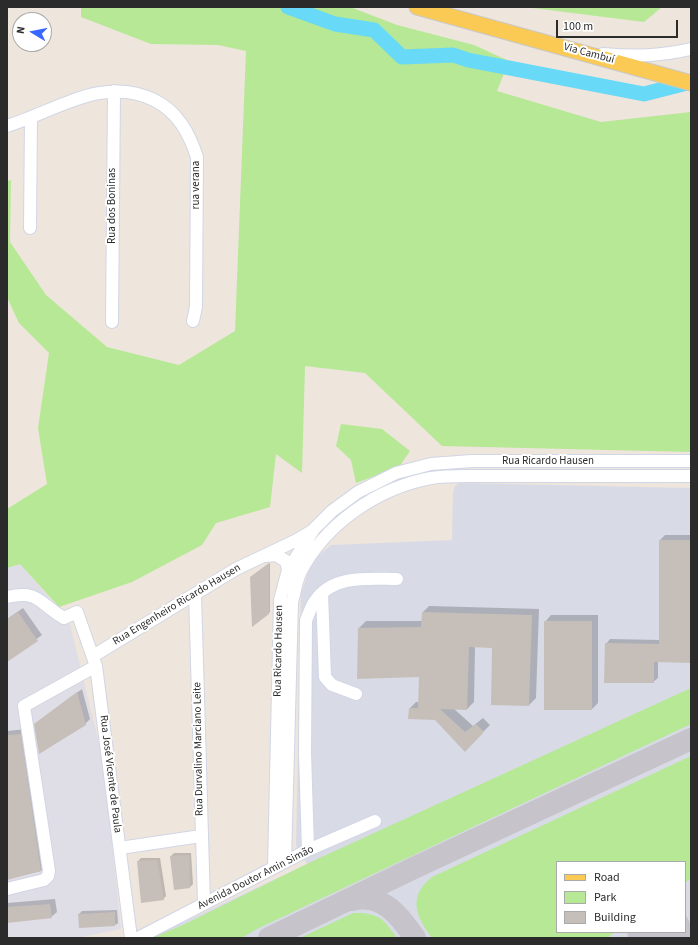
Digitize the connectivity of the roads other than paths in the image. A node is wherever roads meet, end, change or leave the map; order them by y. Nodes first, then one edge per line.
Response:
1 (417, 7) edge
2 (691, 49) edge
3 (582, 52) junction
4 (691, 83) edge
5 (114, 91) junction
6 (31, 117) junction
7 (7, 126) edge
8 (30, 228) dead end
9 (193, 321) dead end
10 (112, 322) dead end
11 (691, 461) edge
12 (691, 476) edge
13 (314, 529) junction
14 (263, 556) junction
15 (288, 570) junction
16 (398, 579) dead end
17 (322, 593) junction
18 (195, 594) junction
19 (7, 597) edge
20 (94, 661) junction
21 (356, 694) dead end
22 (375, 821) dead end
23 (201, 836) junction
24 (120, 848) junction
25 (308, 850) junction
26 (280, 864) junction
27 (7, 888) edge
28 (204, 904) junction
29 (131, 938) edge
30 (138, 938) edge

1 - 3 main road, Via Cambuí
2 - 3 street
3 - 4 main road, Via Cambuí
5 - 6 street, rua verana
5 - 9 street, rua verana
5 - 10 street, Rua dos Boninas
6 - 7 street, rua verana
6 - 8 street
11 - 13 street, Rua Ricardo Hausen
12 - 26 street, Rua Ricardo Hausen
13 - 14 street, Rua Engenheiro Ricardo Hausen
13 - 15 street, Rua Ricardo Hausen
14 - 15 street
14 - 18 street, Rua Engenheiro Ricardo Hausen
15 - 26 street, Rua Ricardo Hausen
16 - 17 street
17 - 21 street
17 - 25 street
18 - 20 street, Rua Engenheiro Ricardo Hausen
18 - 23 street, Rua Durvalino Marciano Leite
19 - 20 street, Rua José Vicente de Paula
20 - 24 street, Rua José Vicente de Paula
20 - 27 street, Rua Engenheiro Ricardo Hausen
22 - 25 street, Avenida Doutor Amin Simão
23 - 24 street
23 - 28 street, Rua Durvalino Marciano Leite
24 - 29 street, Rua José Vicente de Paula
25 - 26 street, Avenida Doutor Amin Simão
26 - 28 street, Avenida Doutor Amin Simão
28 - 30 street, Avenida Doutor Amin Simão

